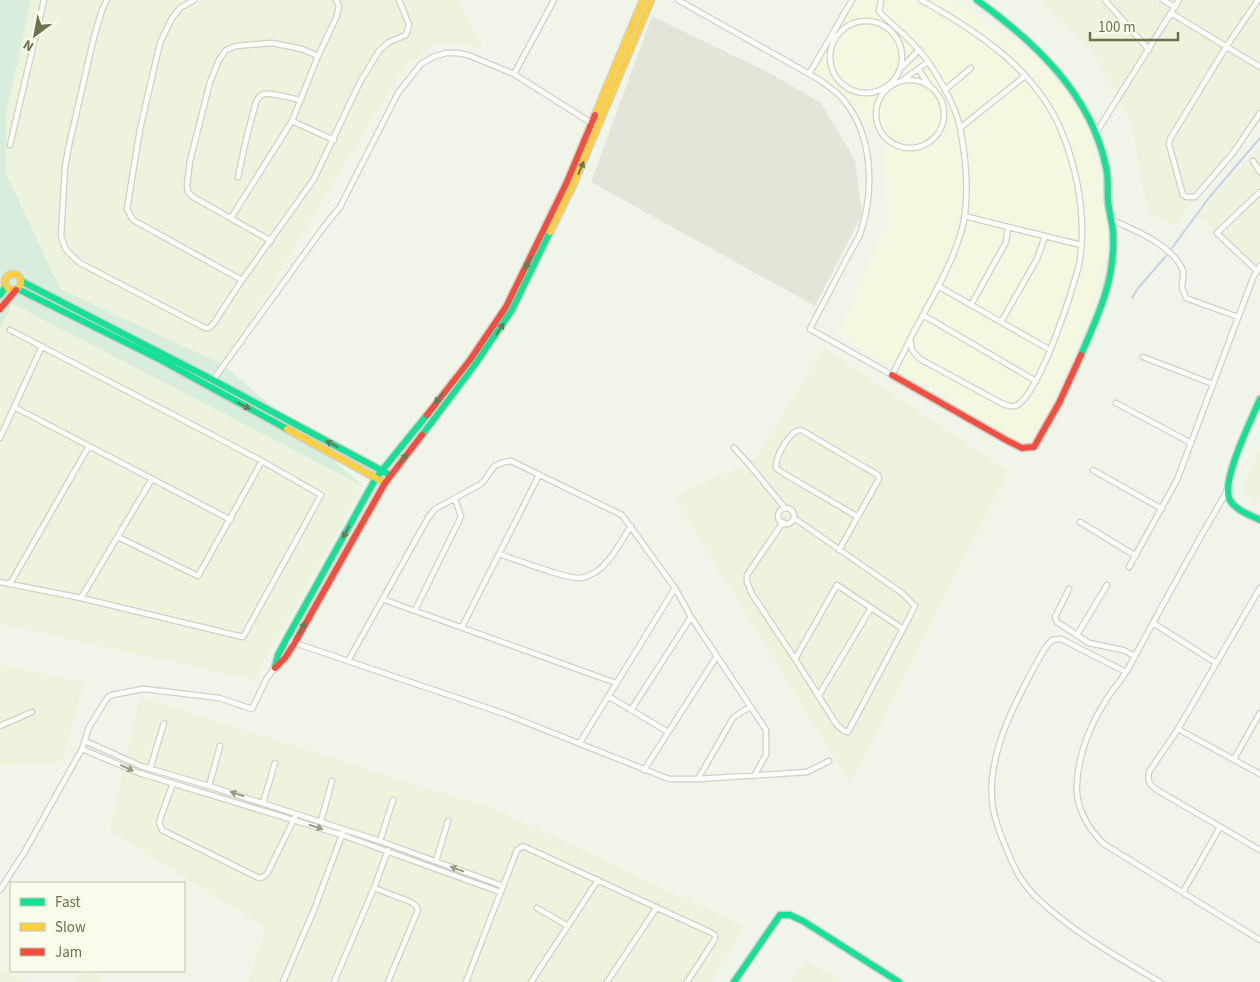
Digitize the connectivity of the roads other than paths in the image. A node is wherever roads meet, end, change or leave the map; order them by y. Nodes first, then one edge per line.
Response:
1 (44, 0) edge
2 (107, 0) edge
3 (194, 0) edge
4 (336, 0) edge
5 (399, 0) edge
6 (554, 0) edge
7 (644, 0) edge
8 (651, 0) edge
9 (678, 0) edge
10 (852, 0) edge
11 (881, 0) edge
12 (921, 0) edge
13 (977, 0) edge
14 (1105, 0) edge
15 (1163, 0) edge
16 (1179, 0) edge
17 (1258, 0) edge
18 (1175, 7) junction
19 (1171, 13) junction
20 (899, 42) junction
21 (1226, 47) junction
22 (918, 50) junction
23 (1149, 50) junction
24 (318, 56) junction
25 (910, 58) junction
26 (928, 62) junction
27 (1260, 67) edge
28 (971, 68) dead end
29 (918, 69) junction
30 (900, 70) junction
31 (514, 74) junction
32 (809, 74) junction
33 (1026, 76) junction
34 (903, 80) junction
35 (930, 86) junction
36 (945, 90) junction
37 (300, 100) junction
38 (1260, 114) edge
39 (292, 121) junction
40 (591, 123) junction
41 (598, 128) junction
42 (960, 128) junction
43 (1096, 133) junction
44 (334, 140) junction
45 (10, 145) dead end
46 (1253, 161) dead end
47 (1260, 172) edge
48 (238, 177) dead end
49 (1260, 192) edge
50 (964, 216) junction
51 (231, 218) junction
52 (1112, 220) junction
53 (1008, 227) junction
54 (1044, 236) junction
55 (271, 240) junction
56 (1081, 245) junction
57 (1260, 266) edge
58 (1257, 271) junction
59 (3, 276) edge
60 (242, 280) junction
61 (21, 281) junction
62 (6, 286) junction
63 (938, 286) junction
64 (17, 289) junction
65 (0, 295) edge
66 (971, 305) junction
67 (0, 309) edge
68 (923, 315) junction
69 (1238, 318) junction
70 (1001, 322) junction
71 (10, 330) dead end
72 (910, 339) junction
73 (42, 346) junction
74 (1050, 350) junction
75 (1143, 357) dead end
76 (892, 375) junction
77 (213, 380) junction
78 (1036, 381) junction
79 (1213, 384) junction
80 (1260, 399) edge
81 (1116, 403) dead end
82 (14, 407) junction
83 (0, 438) edge
84 (1191, 443) junction
85 (89, 446) junction
86 (734, 448) dead end
87 (262, 461) junction
88 (382, 470) junction
89 (1093, 470) dead end
90 (390, 475) junction
91 (539, 475) junction
92 (376, 478) junction
93 (152, 479) junction
94 (384, 483) junction
95 (1227, 491) junction
96 (455, 499) junction
97 (785, 508) junction
98 (1162, 509) junction
99 (858, 517) junction
100 (794, 518) junction
101 (231, 520) junction
102 (1260, 520) edge
103 (783, 522) junction
104 (1080, 522) dead end
105 (631, 526) junction
106 (118, 537) junction
107 (840, 550) junction
108 (499, 554) junction
109 (1136, 556) junction
110 (1129, 567) dead end
111 (0, 582) edge
112 (10, 584) junction
113 (1107, 585) dead end
114 (675, 588) junction
115 (1260, 588) edge
116 (1069, 589) dead end
117 (80, 598) junction
118 (382, 599) junction
119 (871, 608) junction
120 (415, 610) junction
121 (691, 617) junction
122 (1152, 624) junction
123 (462, 627) junction
124 (903, 629) junction
125 (1077, 635) junction
126 (286, 640) junction
127 (294, 644) junction
128 (717, 656) junction
129 (1135, 656) junction
130 (795, 659) junction
131 (348, 661) junction
132 (1216, 663) junction
133 (275, 668) junction
134 (1126, 672) junction
135 (616, 683) junction
136 (819, 695) junction
137 (608, 696) junction
138 (751, 707) junction
139 (632, 710) junction
140 (32, 712) dead end
141 (1260, 713) edge
142 (164, 723) dead end
143 (0, 726) edge
144 (1178, 729) junction
145 (668, 732) junction
146 (85, 741) junction
147 (579, 744) junction
148 (220, 746) dead end
149 (82, 749) junction
150 (1234, 759) junction
151 (829, 761) dead end
152 (275, 764) dead end
153 (150, 769) junction
154 (644, 770) junction
155 (1260, 774) edge
156 (754, 776) junction
157 (175, 777) junction
158 (698, 779) junction
159 (332, 781) dead end
160 (173, 784) junction
161 (209, 786) junction
162 (393, 800) dead end
163 (263, 802) junction
164 (260, 809) junction
165 (297, 813) junction
166 (294, 820) junction
167 (321, 821) junction
168 (448, 822) dead end
169 (1220, 827) junction
170 (344, 829) junction
171 (342, 835) junction
172 (380, 841) junction
173 (390, 844) junction
174 (1260, 850) edge
175 (388, 851) junction
176 (436, 861) junction
177 (598, 880) junction
178 (503, 886) junction
179 (374, 888) junction
180 (0, 890) edge
181 (500, 892) junction
182 (1183, 892) junction
183 (657, 907) junction
184 (537, 908) dead end
185 (568, 926) junction
186 (1260, 940) edge
187 (283, 982) edge
188 (334, 982) edge
189 (388, 982) edge
190 (466, 982) edge
191 (531, 982) edge
192 (607, 982) edge
193 (687, 982) edge
194 (734, 982) edge
195 (899, 982) edge
196 (1160, 982) edge

1 - 45 street
2 - 60 street
3 - 60 street
4 - 24 street
5 - 44 street
6 - 31 street
7 - 40 street
8 - 41 street
9 - 32 street
10 - 32 street
11 - 22 street
12 - 33 street
13 - 43 street
14 - 23 street
15 - 18 street
16 - 18 street
17 - 21 street
18 - 19 street
19 - 21 street
19 - 23 street
20 - 25 street
20 - 30 street
20 - 30 street
21 - 27 street
21 - 38 street
22 - 25 street
22 - 26 street
23 - 43 street
24 - 37 street
24 - 51 street
25 - 30 street
26 - 29 street
26 - 36 street
28 - 36 street
29 - 34 street
29 - 35 street
31 - 40 street
31 - 77 street
32 - 76 street
33 - 42 street
33 - 56 street
34 - 35 street
34 - 35 street
36 - 42 street
37 - 39 street
37 - 48 street
39 - 44 street
39 - 51 street
40 - 41 street
40 -> 88 street
90 -> 41 street
42 - 50 street
43 - 52 street
44 - 55 street
46 - 47 street
49 - 58 street
50 - 53 street
50 - 63 street
51 - 55 street
52 - 69 street
52 - 76 street
53 - 54 street
53 - 66 street
54 - 56 street
54 - 70 street
55 - 60 street
56 - 74 street
57 - 58 street
58 - 69 street
59 - 61 street
59 - 62 street
61 - 64 street
61 - 77 street
62 - 64 street
62 - 65 street
63 - 66 street
63 - 68 street
64 - 67 street
64 -> 92 street
66 - 70 street
68 - 72 street
68 - 78 street
69 - 79 street
70 - 74 street
71 - 73 street
72 - 76 street
72 - 78 street
73 - 82 street
73 - 87 street
74 - 78 street
75 - 79 street
88 -> 77 street
79 - 84 street
80 - 95 street
81 - 84 street
82 - 83 street
82 - 85 street
84 - 98 street
85 - 93 street
85 - 112 street
86 - 97 street
87 - 101 street
87 - 117 street
88 - 90 street
88 - 92 street
89 - 98 street
90 - 94 street
91 - 96 street
91 - 105 street
91 - 108 street
92 - 94 street
92 -> 126 street
93 - 101 street
93 - 106 street
127 -> 94 street
95 - 102 street
95 - 122 street
96 - 118 street
96 - 120 street
97 - 100 street
97 - 103 street
98 - 109 street
99 - 99 street
99 - 107 street
100 - 103 street
100 - 107 street
101 - 106 street
103 - 130 street
104 - 109 street
105 - 108 street
105 - 114 street
106 - 117 street
107 - 124 street
108 - 123 street
109 - 110 street
111 - 112 street
112 - 117 street
113 - 125 street
114 - 121 street
114 - 135 street
115 - 132 street
116 - 125 street
118 - 120 street
118 - 131 street
119 - 124 street
119 - 130 street
119 - 136 street
120 - 123 street
121 - 128 street
121 - 139 street
122 - 129 street
122 - 132 street
123 - 135 street
124 - 136 street
125 - 129 street
126 - 127 street
126 - 133 street
127 - 131 street
127 - 133 street
128 - 138 street
128 - 145 street
129 - 134 street
130 - 136 street
131 - 147 street
132 - 144 street
133 - 146 street
134 - 182 street
134 - 196 street
135 - 137 street
137 - 139 street
137 - 147 street
138 - 156 street
138 - 158 street
139 - 145 street
140 - 143 street
141 - 150 street
142 - 153 street
144 - 150 street
144 - 169 street
145 - 154 street
146 - 149 street
146 - 153 street
147 - 154 street
148 - 161 street
149 -> 160 street
149 - 180 street
150 - 155 street
151 - 156 street
152 - 163 street
153 - 157 street
154 - 158 street
156 - 158 street
157 - 160 street
157 - 161 street
159 - 167 street
160 - 164 street
160 - 166 street
163 -> 161 street
162 - 172 street
163 - 164 street
163 - 165 street
164 - 166 street
165 - 166 street
165 - 167 street
166 -> 171 street
167 - 170 street
168 - 176 street
169 - 174 street
169 - 182 street
170 - 171 street
170 - 172 street
171 - 175 street
171 - 187 street
172 - 173 street
173 - 175 street
173 - 176 street
175 - 179 street
175 - 181 street
178 -> 176 street
177 - 178 street
177 - 183 street
177 - 185 street
178 - 181 street
179 - 188 street
179 - 189 street
181 - 190 street
182 - 186 street
183 - 192 street
183 - 193 street
184 - 185 street
185 - 191 street
194 - 195 street

